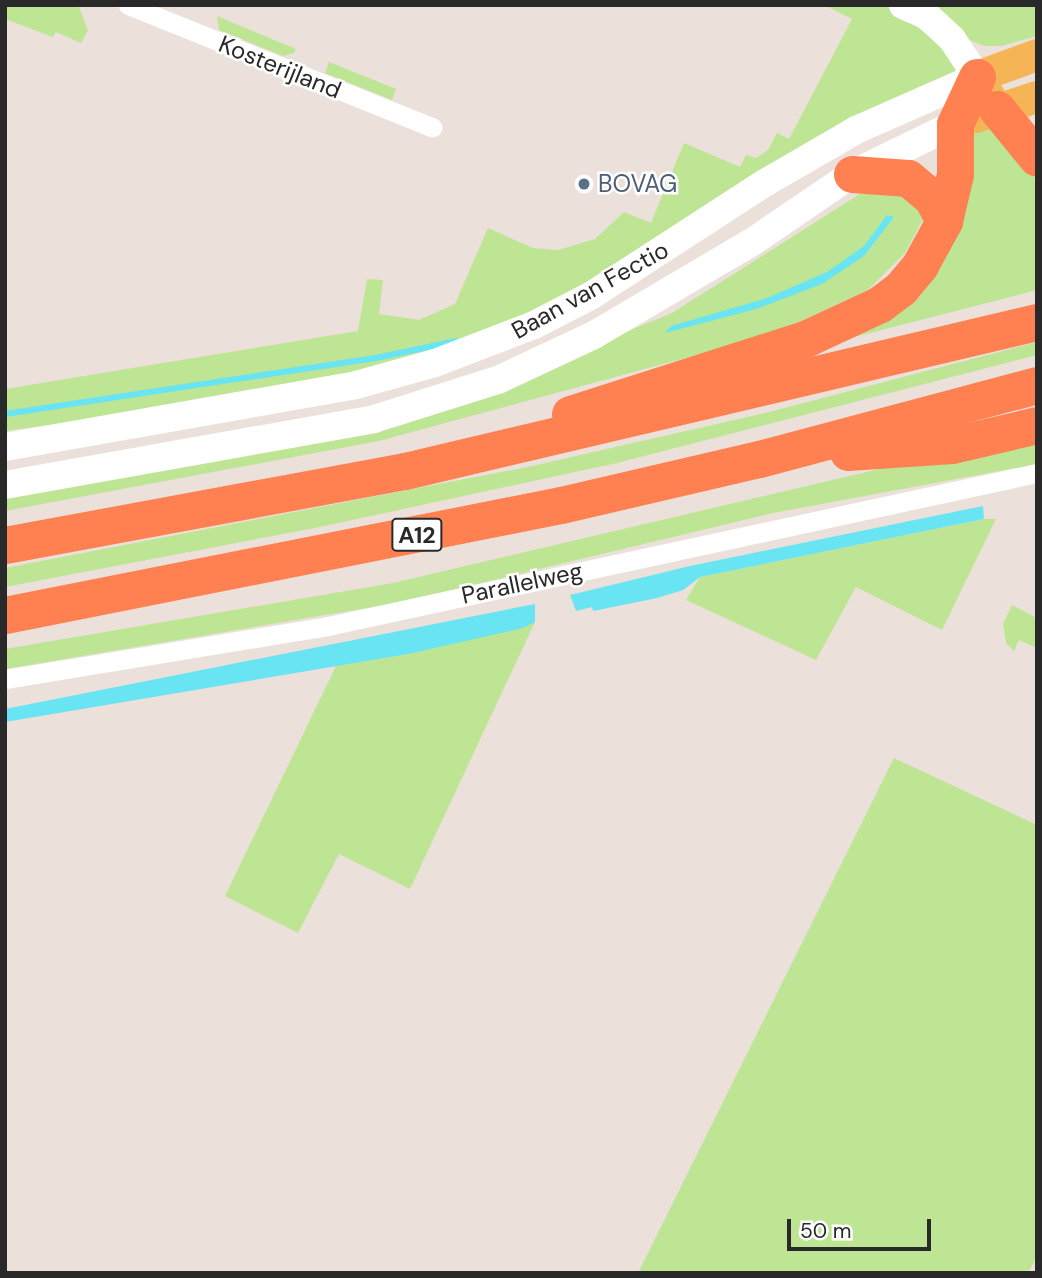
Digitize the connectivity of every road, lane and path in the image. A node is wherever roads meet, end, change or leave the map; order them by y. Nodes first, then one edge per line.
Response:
1 (128, 5) edge
2 (903, 5) edge
3 (1037, 55) edge
4 (977, 77) junction
5 (1037, 97) edge
6 (997, 109) junction
7 (955, 124) junction
8 (432, 127) dead end
9 (1037, 158) edge
10 (852, 174) junction
11 (944, 221) junction
12 (1037, 322) edge
13 (1037, 385) edge
14 (1037, 425) edge
15 (5, 447) edge
16 (759, 458) junction
17 (405, 471) junction
18 (1037, 473) edge
19 (5, 485) edge
20 (5, 545) edge
21 (5, 615) edge
22 (5, 680) edge

1 - 8 street, Kosterijland
2 - 4 main road
3 - 4 main road
4 - 6 main road
4 - 7 highway
4 - 15 main road, Baan van Fectio
5 - 6 main road
6 - 7 main road
6 - 9 highway
7 - 10 main road, Baan van Fectio
7 - 11 highway
10 - 11 highway
10 - 19 main road, Baan van Fectio
11 - 17 highway
12 - 17 highway
13 - 16 highway, A12
14 - 16 highway, A12
16 - 21 highway, A12
17 - 20 highway
18 - 22 street, Parallelweg

